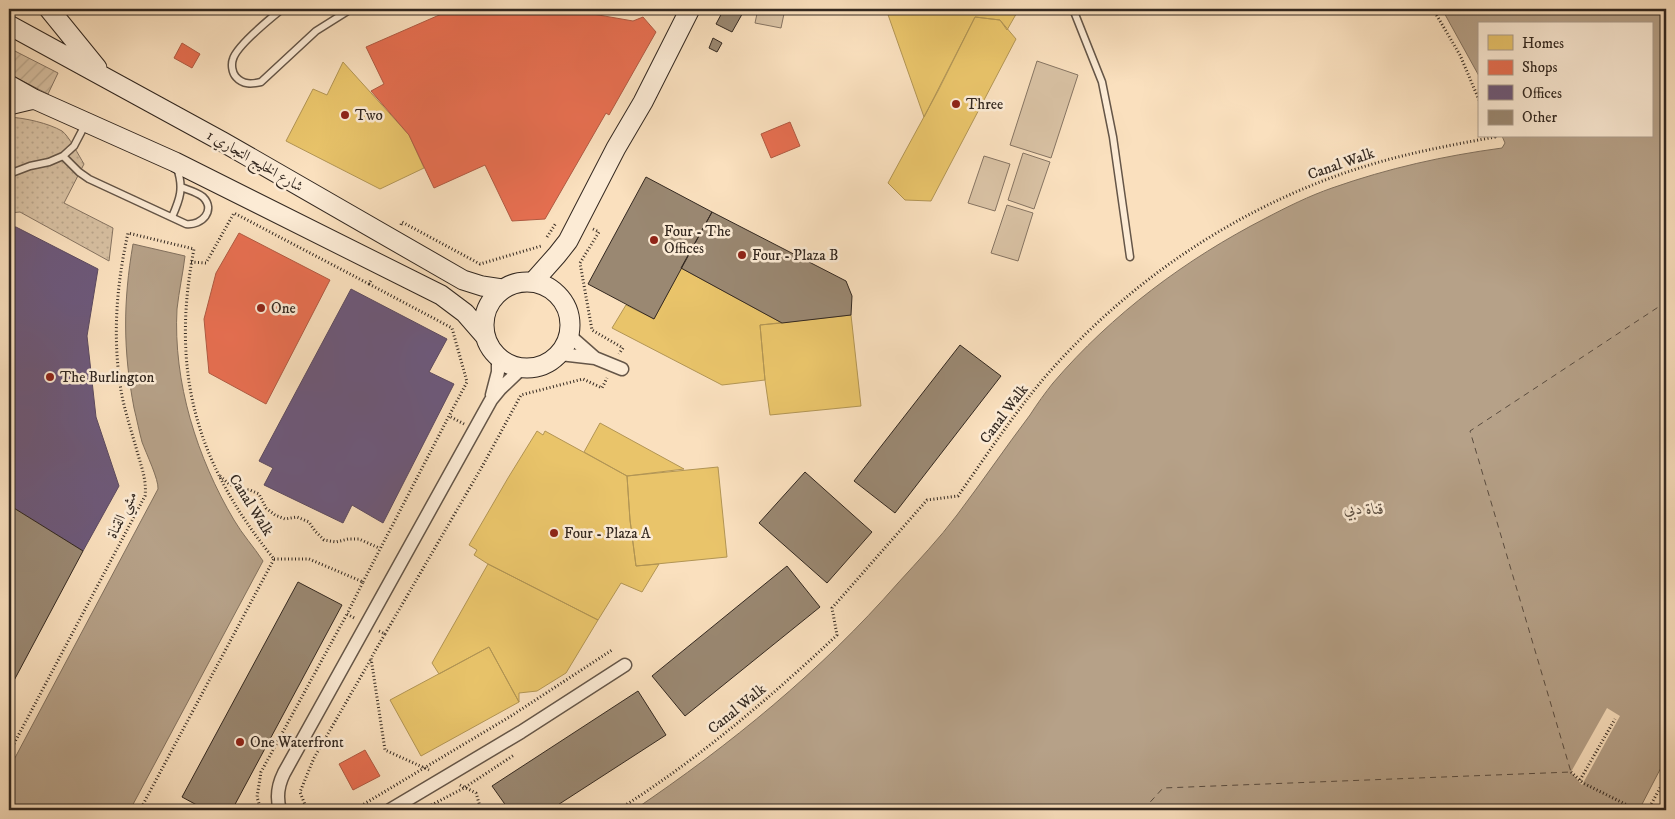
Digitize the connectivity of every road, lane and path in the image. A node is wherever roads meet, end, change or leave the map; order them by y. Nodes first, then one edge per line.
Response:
1 (48, 9) edge
2 (282, 9) edge
3 (351, 9) edge
4 (690, 9) edge
5 (1073, 9) edge
6 (1433, 9) edge
7 (9, 25) edge
8 (104, 76) junction
9 (9, 86) edge
10 (1478, 98) edge
11 (34, 99) junction
12 (9, 105) edge
13 (86, 123) junction
14 (1495, 138) edge
15 (63, 156) junction
16 (175, 162) junction
17 (9, 174) edge
18 (181, 187) junction
19 (172, 217) junction
20 (568, 241) junction
21 (1130, 257) dead end
22 (192, 262) junction
23 (206, 263) dead end
24 (533, 282) junction
25 (369, 284) dead end
26 (502, 289) junction
27 (557, 294) junction
28 (485, 336) junction
29 (570, 336) junction
30 (560, 354) junction
31 (498, 357) junction
32 (595, 358) junction
33 (522, 368) junction
34 (622, 369) dead end
35 (491, 400) junction
36 (449, 416) junction
37 (475, 429) junction
38 (218, 474) junction
39 (379, 548) junction
40 (274, 559) junction
41 (362, 582) junction
42 (347, 614) junction
43 (366, 624) junction
44 (385, 634) junction
45 (612, 650) dead end
46 (371, 658) junction
47 (625, 665) dead end
48 (1615, 719) dead end
49 (9, 753) edge
50 (424, 768) junction
51 (1571, 772) dead end
52 (446, 777) junction
53 (1666, 777) edge
54 (1582, 781) junction
55 (140, 810) edge
56 (261, 810) edge
57 (280, 810) edge
58 (307, 810) edge
59 (351, 810) edge
60 (390, 810) edge
61 (481, 810) edge
62 (618, 810) edge
63 (1637, 810) edge
64 (1648, 810) edge

1 - 8 main road
2 - 3 lane
4 - 20 main road
5 - 21 lane
6 - 10 path
7 - 8 main road, شارع الخليج التجاري 1
8 - 26 main road, شارع الخليج التجاري 1
9 - 11 main road
11 - 12 main road
11 - 13 main road
13 - 15 lane
13 - 16 main road
14 - 62 path, Canal Walk
15 - 17 lane
15 - 19 lane
16 - 18 lane
16 - 28 main road
18 - 19 lane
18 - 19 lane
20 - 24 main road
20 - 27 main road
22 - 23 path
22 - 38 path, Canal Walk
22 - 49 path, مشي القناة
24 - 26 main road
24 - 27 main road
25 - 36 path
26 - 28 main road
27 - 29 main road
28 - 31 main road
29 - 30 main road
29 - 32 street
30 - 32 street
30 - 33 main road
31 - 33 main road
31 - 35 street
32 - 34 street
33 - 35 street
35 - 37 street
36 - 37 path
36 - 39 path
37 - 43 street
37 - 44 path
38 - 39 path
38 - 40 path, Canal Walk
39 - 41 path
40 - 41 path
40 - 55 path
41 - 42 path
42 - 43 path
42 - 56 path
43 - 44 path
43 - 57 street
44 - 46 path
45 - 50 path
46 - 50 path
46 - 58 path
47 - 52 street
48 - 54 path
50 - 52 path
50 - 59 path
51 - 54 path
52 - 60 street
52 - 61 path
53 - 64 path
54 - 63 path

